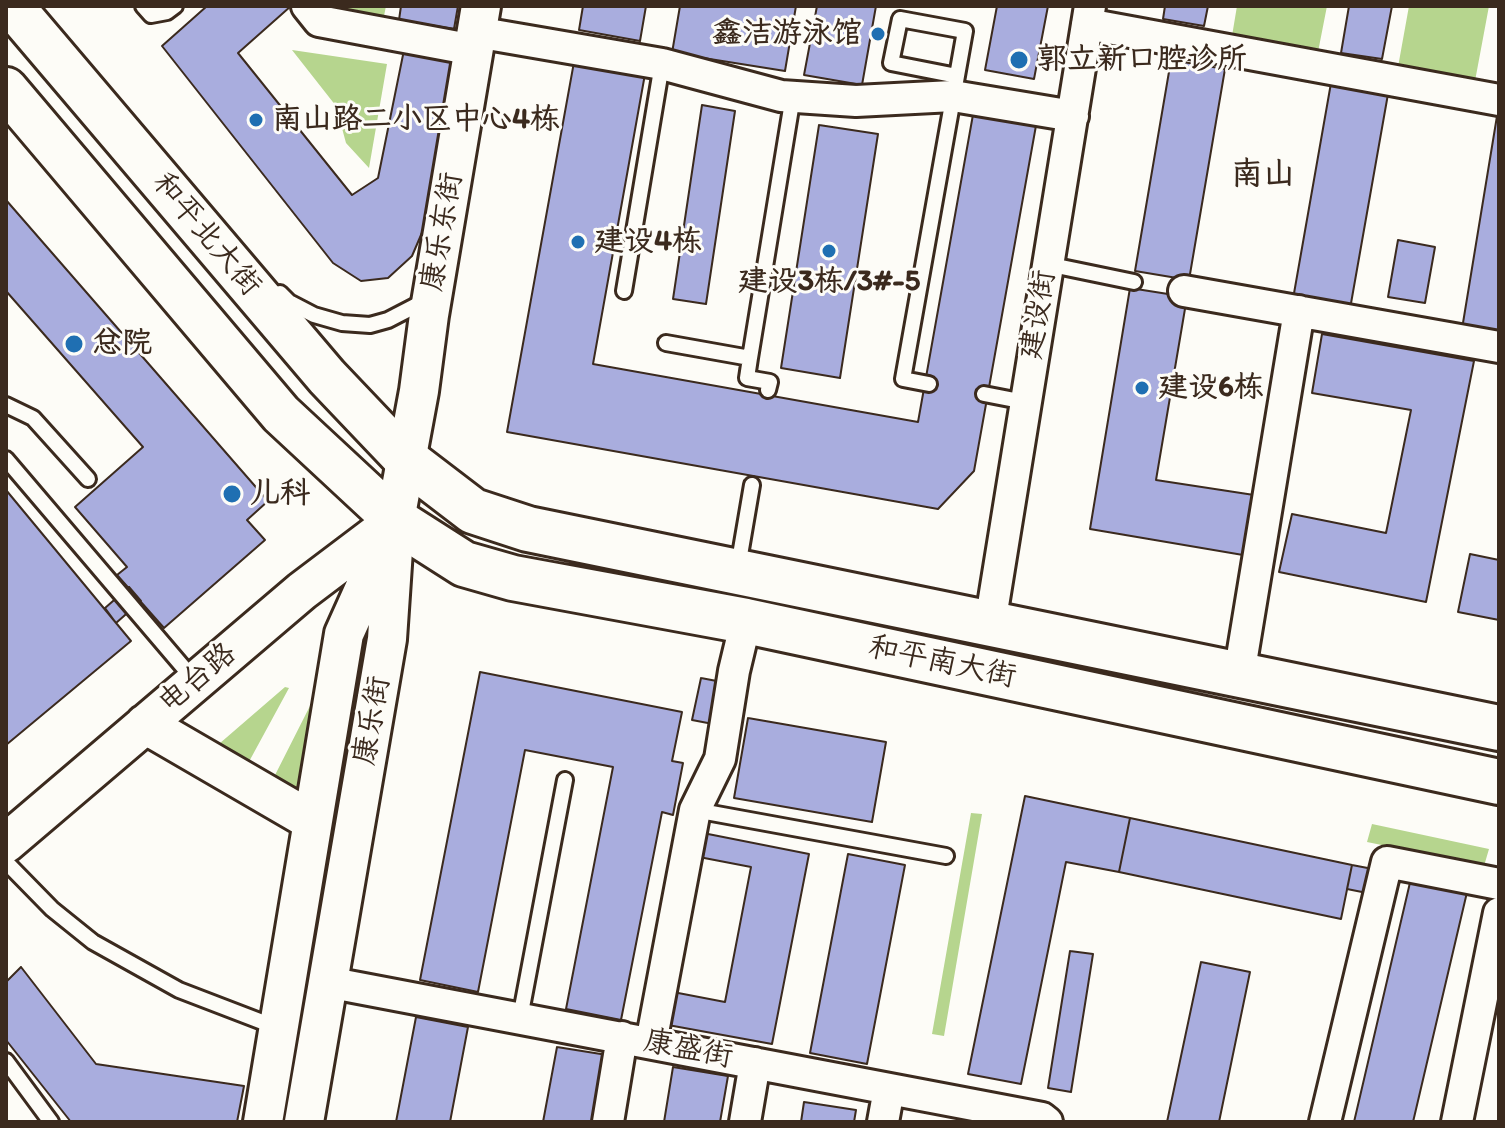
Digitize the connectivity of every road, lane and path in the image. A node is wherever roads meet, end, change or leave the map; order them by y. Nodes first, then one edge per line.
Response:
1 (12, 6) edge
2 (143, 6) edge
3 (175, 6) edge
4 (307, 6) edge
5 (1089, 15) edge
6 (477, 29) edge
7 (662, 64) junction
8 (955, 86) junction
9 (6, 89) edge
10 (793, 96) junction
11 (1499, 100) edge
12 (1073, 116) junction
13 (1047, 264) junction
14 (268, 281) dead end
15 (1134, 282) dead end
16 (434, 285) junction
17 (624, 291) dead end
18 (1184, 291) dead end
19 (1299, 311) junction
20 (666, 343) dead end
21 (1499, 347) edge
22 (750, 358) junction
23 (929, 384) dead end
24 (768, 390) dead end
25 (984, 394) dead end
26 (1025, 402) junction
27 (6, 405) edge
28 (6, 459) edge
29 (405, 459) junction
30 (88, 479) dead end
31 (752, 485) dead end
32 (395, 520) junction
33 (737, 572) junction
34 (746, 621) junction
35 (990, 624) junction
36 (1239, 675) junction
37 (195, 681) junction
38 (145, 724) junction
39 (1499, 728) edge
40 (565, 780) dead end
41 (1499, 782) edge
42 (695, 810) junction
43 (312, 821) junction
44 (6, 843) edge
45 (946, 856) dead end
46 (6, 862) edge
47 (1499, 884) edge
48 (1499, 913) edge
49 (327, 982) junction
50 (520, 1018) junction
51 (279, 1028) junction
52 (637, 1040) junction
53 (6, 1061) edge
54 (755, 1063) junction
55 (889, 1089) junction
56 (51, 1122) edge
57 (263, 1122) edge
58 (304, 1122) edge
59 (608, 1122) edge
60 (745, 1122) edge
61 (883, 1122) edge
62 (1047, 1122) edge
63 (1325, 1122) edge
64 (1457, 1122) edge

1 - 29 main road, 和平北大街
2 - 3 lane
4 - 6 street
5 - 11 street
5 - 12 street, 建设街
6 - 7 street
6 - 16 street, 康乐东街
7 - 10 street
7 - 17 lane
8 - 8 lane
8 - 10 street
8 - 12 street
8 - 23 lane
9 - 32 main road, 和平北大街
10 - 22 lane
12 - 13 street, 建设街
13 - 15 lane
13 - 26 street, 建设街
14 - 16 lane
16 - 29 street, 康乐东街
18 - 19 street
19 - 21 street
19 - 36 street
20 - 22 lane
22 - 24 lane
25 - 26 lane
26 - 35 street, 建设街
27 - 30 lane
28 - 37 lane
29 - 32 street, 康乐街
29 - 33 main road, 和平南大街
31 - 33 lane
32 - 34 main road, 和平南大街
32 - 37 street, 电台路
32 - 43 street
32 - 49 street, 康乐街
33 - 35 main road, 和平南大街
34 - 41 main road, 和平南大街
34 - 42 street
35 - 36 main road, 和平南大街
36 - 39 main road, 和平南大街
37 - 38 street, 电台路
38 - 43 street
38 - 44 street, 电台路
40 - 50 lane
42 - 45 lane
42 - 52 street
43 - 51 street
46 - 51 lane
47 - 63 street
48 - 64 street
49 - 50 street, 康盛街
49 - 58 street, 康乐街
50 - 52 street, 康盛街
51 - 57 street
52 - 54 street, 康盛街
52 - 59 street
53 - 56 lane
54 - 55 street, 康盛街
54 - 60 street
55 - 61 street
55 - 62 street, 康盛街

